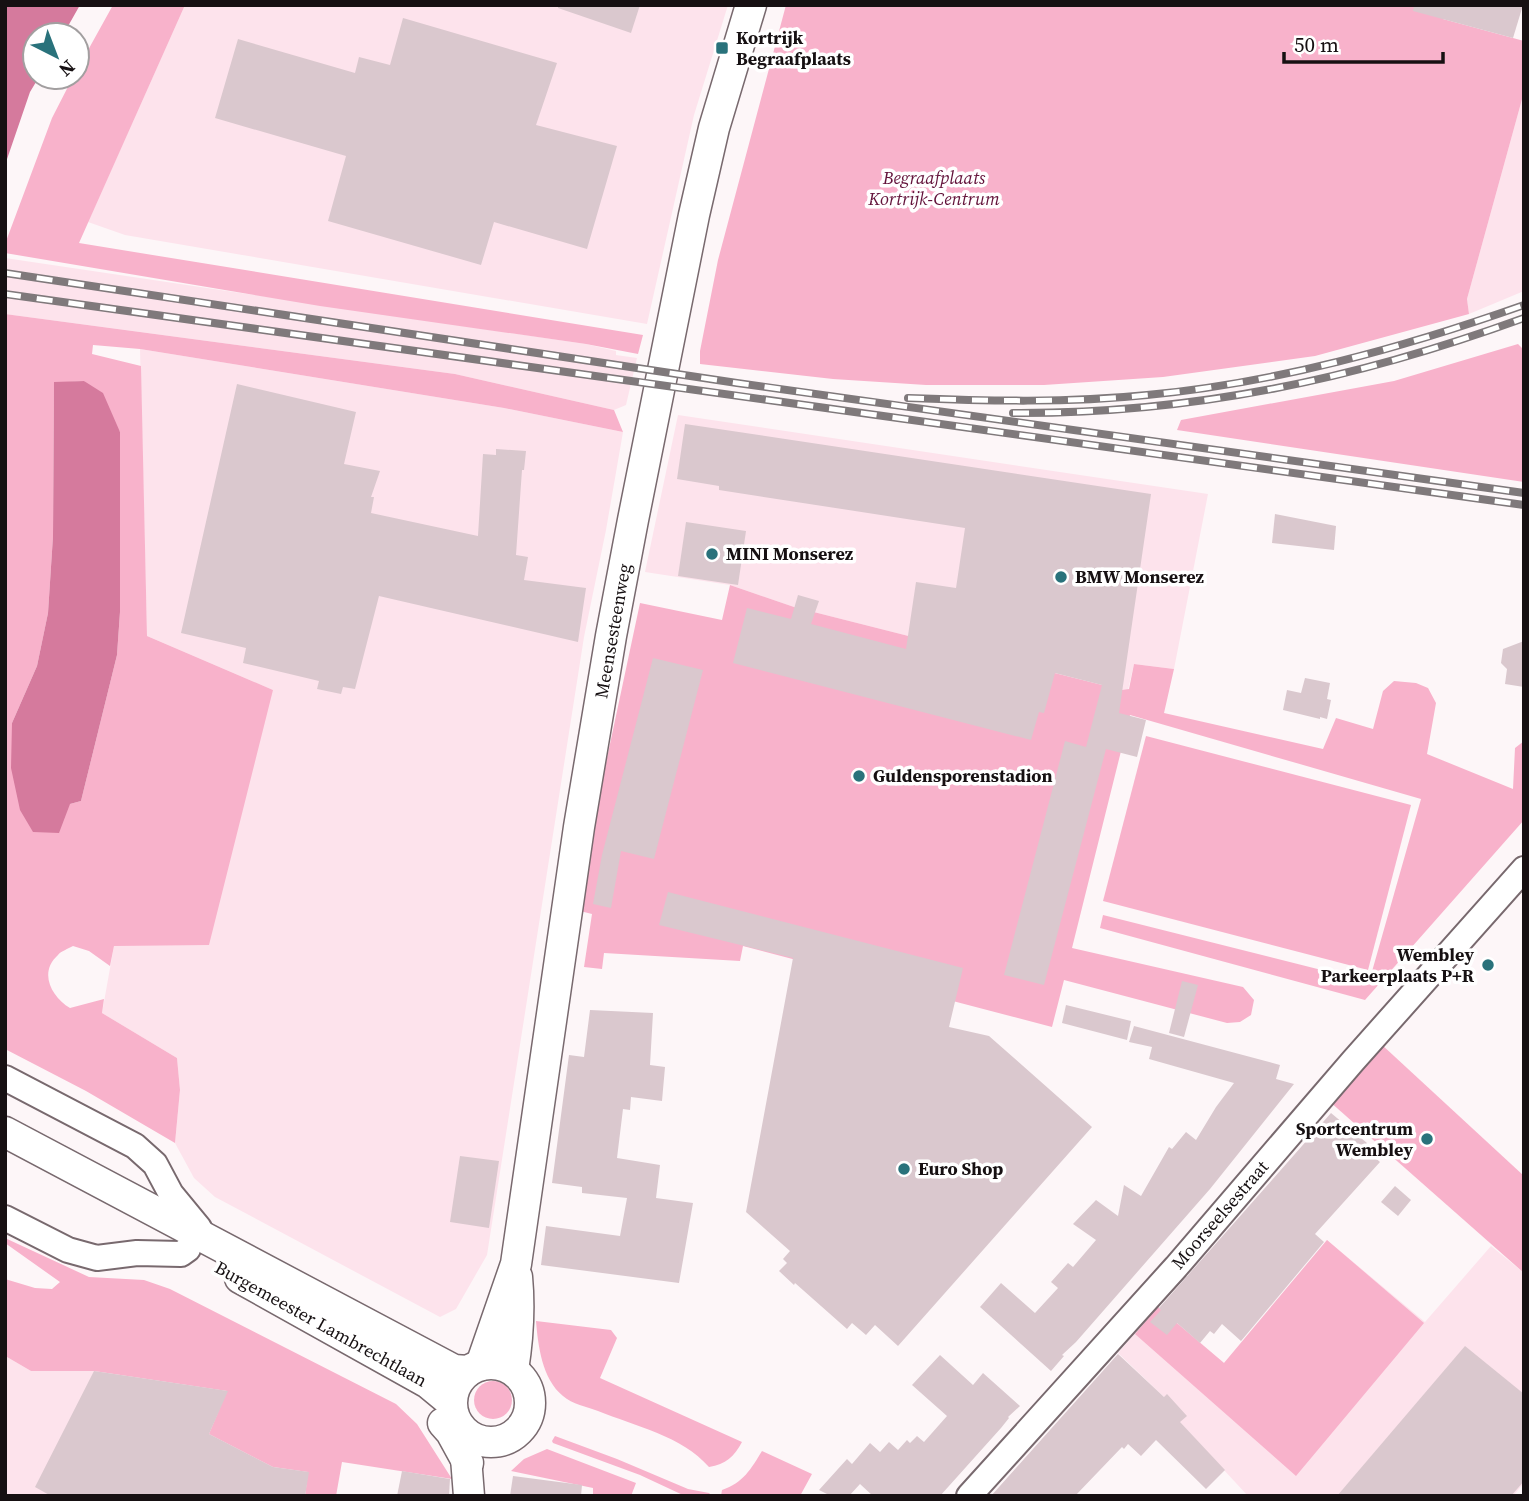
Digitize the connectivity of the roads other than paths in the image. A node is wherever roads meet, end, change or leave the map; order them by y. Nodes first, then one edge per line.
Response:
1 (751, 5) edge
2 (1524, 869) edge
3 (5, 1078) edge
4 (10, 1144) edge
5 (5, 1217) edge
6 (193, 1241) junction
7 (516, 1264) junction
8 (350, 1340) junction
9 (475, 1368) junction
10 (513, 1370) junction
11 (452, 1402) junction
12 (463, 1431) junction
13 (497, 1442) junction
14 (468, 1463) junction
15 (469, 1496) edge
16 (481, 1496) edge
17 (969, 1496) edge

1 - 7 main road, Meensesteenweg
2 - 17 street, Moorseelsestraat
3 - 6 street, Burgemeester Lambrechtlaan
4 - 6 main road, Burgemeester Lambrechtlaan
5 - 6 street
6 - 8 main road, Burgemeester Lambrechtlaan
6 - 9 main road, Burgemeester Lambrechtlaan
7 - 9 main road, Meensesteenweg
7 - 10 main road, Meensesteenweg
8 - 11 main road, Burgemeester Lambrechtlaan
8 - 14 main road
9 - 10 main road
9 - 11 main road
10 - 13 main road
11 - 12 main road
12 - 13 main road
12 - 14 main road
13 - 16 main road
14 - 15 main road

